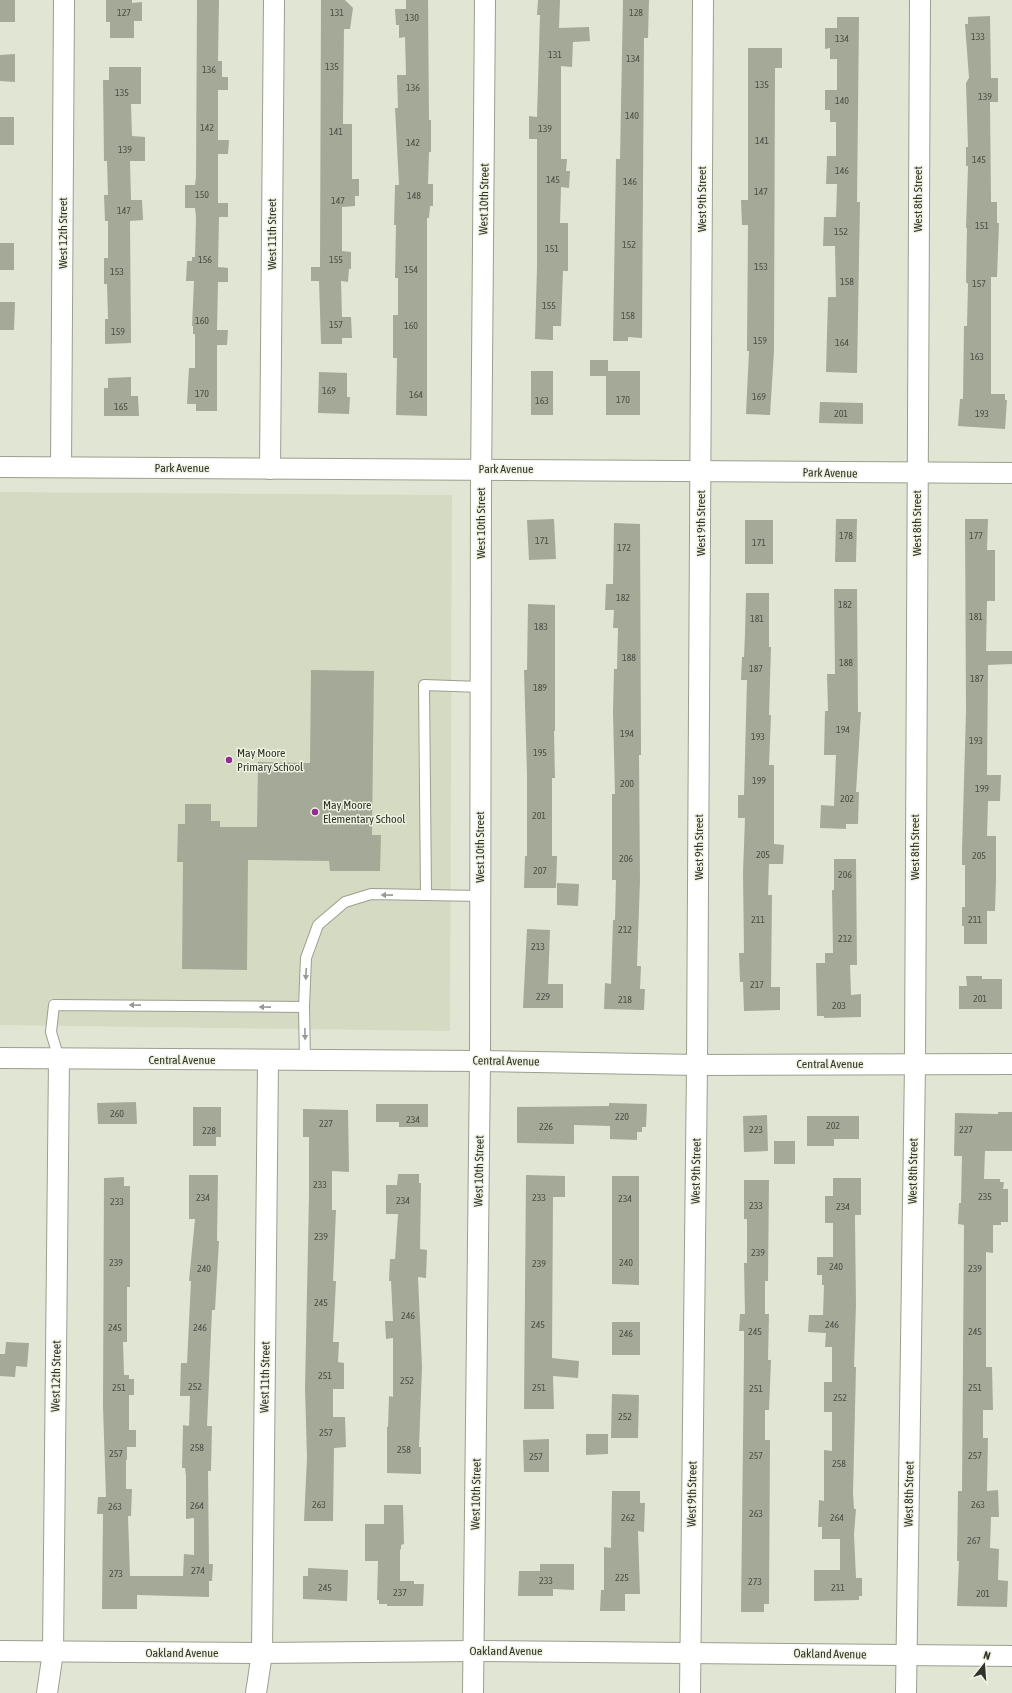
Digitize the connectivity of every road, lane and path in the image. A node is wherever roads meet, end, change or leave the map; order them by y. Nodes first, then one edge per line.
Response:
1 (64, 0) edge
2 (274, 0) edge
3 (485, 0) edge
4 (703, 0) edge
5 (920, 0) edge
6 (0, 467) edge
7 (61, 467) junction
8 (270, 468) junction
9 (481, 469) junction
10 (701, 470) junction
11 (1012, 473) edge
12 (917, 474) junction
13 (481, 687) junction
14 (426, 895) junction
15 (480, 896) junction
16 (304, 1007) junction
17 (0, 1058) edge
18 (59, 1060) junction
19 (480, 1060) junction
20 (268, 1061) junction
21 (305, 1061) junction
22 (915, 1064) junction
23 (1012, 1064) edge
24 (697, 1065) junction
25 (0, 1651) edge
26 (474, 1651) junction
27 (53, 1652) junction
28 (690, 1652) junction
29 (262, 1653) junction
30 (907, 1655) junction
31 (1012, 1656) edge
32 (47, 1693) edge
33 (256, 1693) edge
34 (473, 1693) edge
35 (690, 1693) edge
36 (906, 1693) edge

1 - 7 street, West 12th Street
2 - 8 street, West 11th Street
3 - 9 street, West 10th Street
4 - 10 street, West 9th Street
5 - 12 street, West 8th Street
6 - 7 street, Park Avenue
7 - 8 street, Park Avenue
8 - 9 street, Park Avenue
9 - 10 street, Park Avenue
9 - 13 street, West 10th Street
10 - 12 street, Park Avenue
10 - 24 street, West 9th Street
11 - 12 street, Park Avenue
12 - 22 street, West 8th Street
13 - 14 lane
13 - 15 street, West 10th Street
14 - 15 lane
14 -> 16 lane
15 - 19 street, West 10th Street
16 -> 18 lane
16 -> 21 lane
17 - 18 street, Central Avenue
18 - 20 street, Central Avenue
18 - 27 street, West 12th Street
19 - 21 street, Central Avenue
19 - 24 street, Central Avenue
19 - 26 street, West 10th Street
20 - 21 street, Central Avenue
20 - 29 street, West 11th Street
22 - 23 street, Central Avenue
22 - 24 street, Central Avenue
22 - 30 street, West 8th Street
24 - 28 street, West 9th Street
25 - 27 street, Oakland Avenue
26 - 28 street, Oakland Avenue
26 - 29 street, Oakland Avenue
26 - 34 street, West 10th Street
27 - 29 street, Oakland Avenue
27 - 32 street, West 12th Street
28 - 30 street, Oakland Avenue
28 - 35 street, West 9th Street
29 - 33 street, West 11th Street
30 - 31 street, Oakland Avenue
30 - 36 street, West 8th Street

